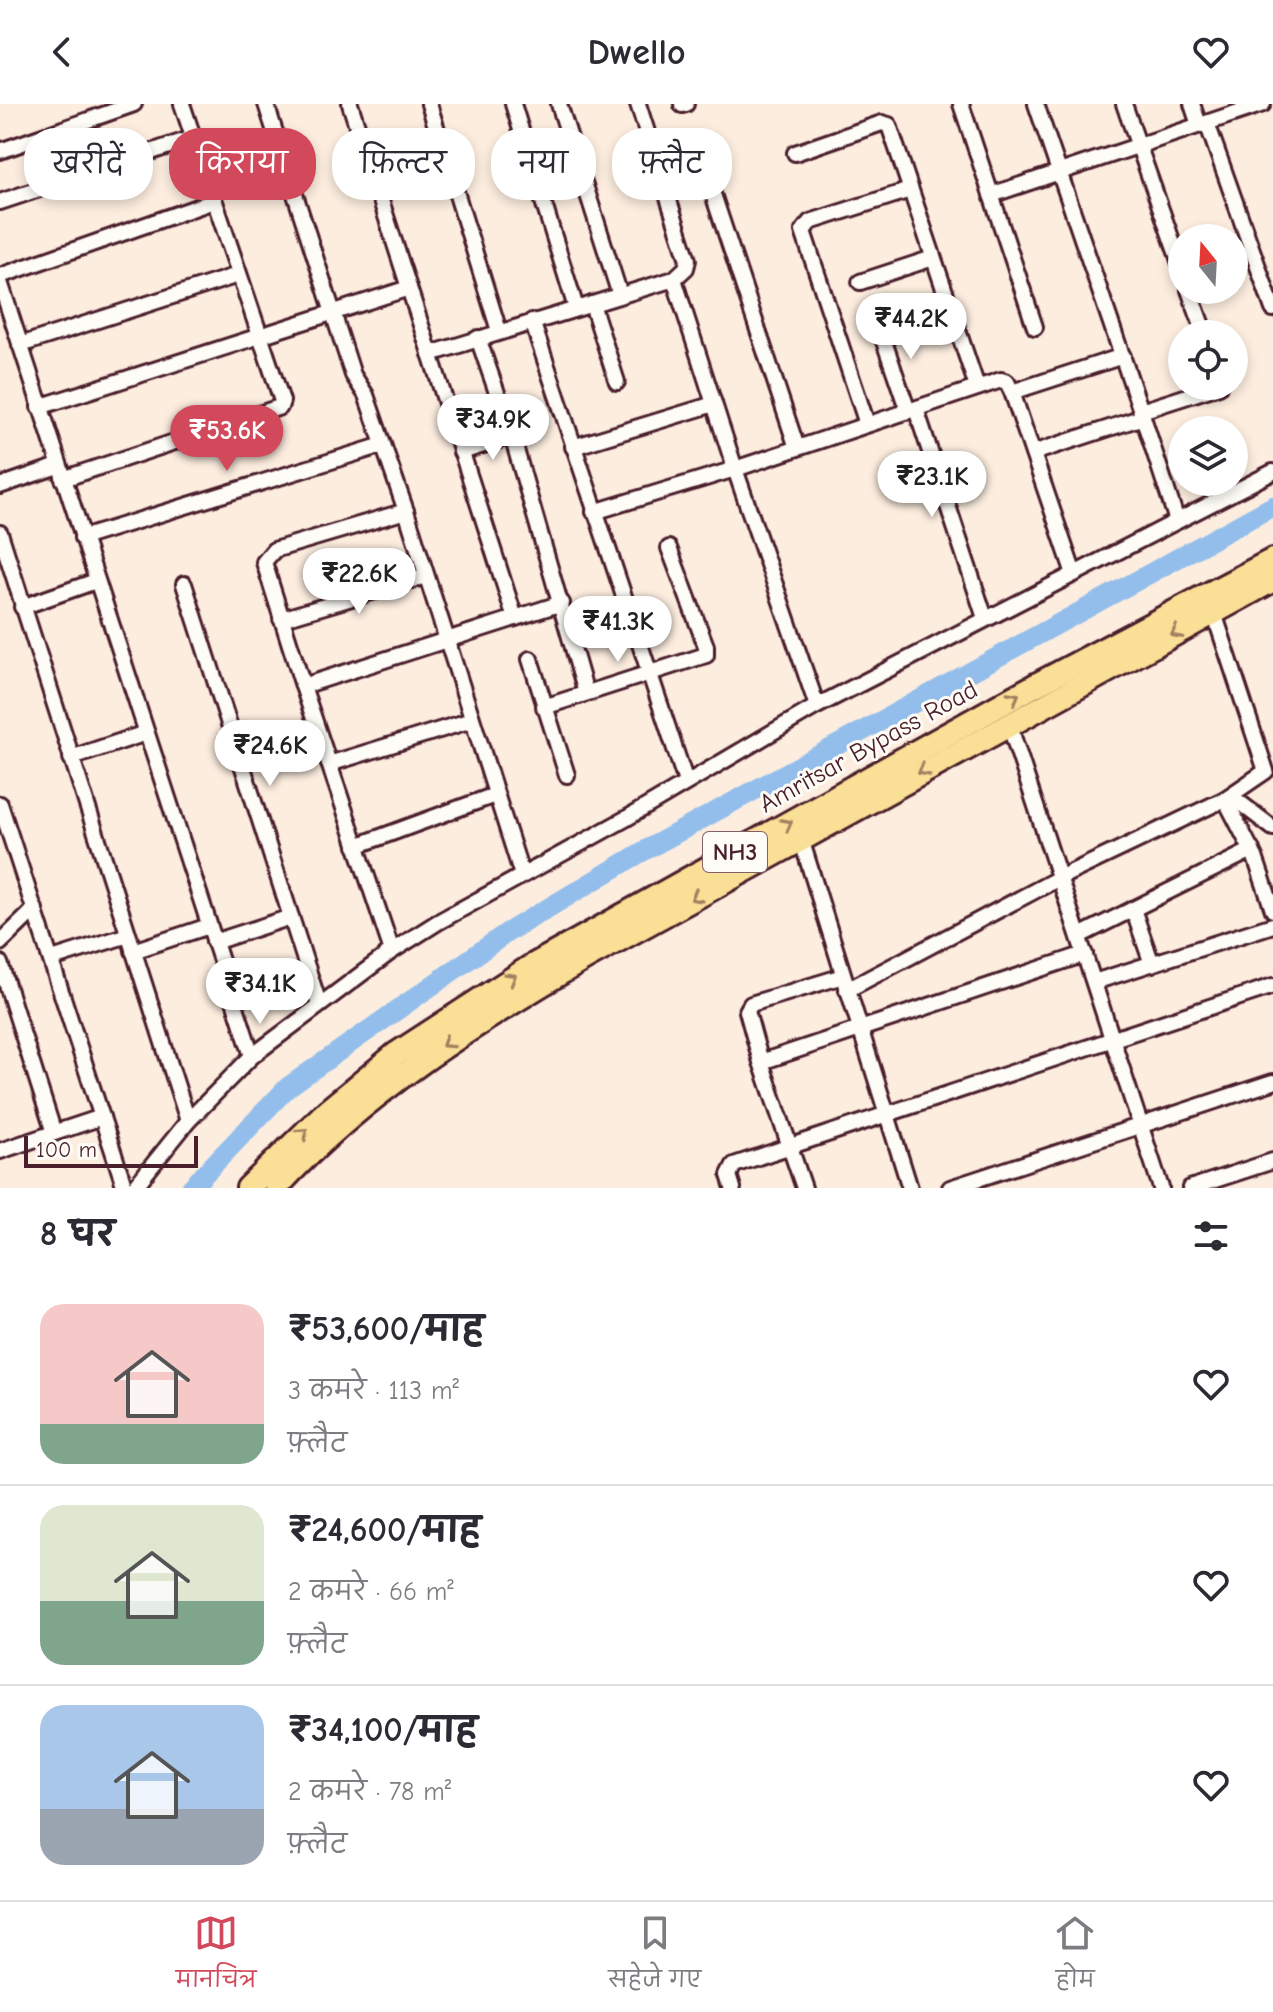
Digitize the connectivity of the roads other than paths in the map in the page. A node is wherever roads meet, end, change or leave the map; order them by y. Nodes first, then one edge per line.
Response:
1 (134, 104) edge
2 (182, 104) edge
3 (266, 104) edge
4 (350, 104) edge
5 (429, 104) edge
6 (513, 104) edge
7 (559, 104) edge
8 (638, 104) edge
9 (961, 104) edge
10 (1036, 104) edge
11 (1124, 104) edge
12 (1192, 104) edge
13 (1263, 104) edge
14 (1203, 124) junction
15 (190, 128) edge
16 (1138, 145) junction
17 (169, 146) edge
18 (0, 151) edge
19 (795, 153) dead end
20 (1059, 171) junction
21 (910, 190) junction
22 (991, 195) junction
23 (715, 200) edge
24 (214, 201) joint
25 (0, 202) edge
26 (1168, 230) edge
27 (933, 258) junction
28 (238, 275) junction
29 (0, 279) edge
30 (674, 279) junction
31 (860, 282) dead end
32 (409, 288) junction
33 (620, 295) junction
34 (592, 304) junction
35 (576, 308) junction
36 (1273, 309) edge
37 (332, 312) junction
38 (532, 321) junction
39 (878, 324) dead end
40 (1035, 327) dead end
41 (499, 331) junction
42 (259, 336) junction
43 (478, 338) junction
44 (20, 345) junction
45 (430, 354) junction
46 (1123, 356) junction
47 (617, 382) dead end
48 (977, 387) junction
49 (1012, 392) junction
50 (1180, 400) edge
51 (714, 404) junction
52 (39, 407) junction
53 (912, 410) junction
54 (1142, 414) junction
55 (867, 424) junction
56 (512, 436) junction
57 (383, 445) junction
58 (573, 447) junction
59 (797, 448) junction
60 (461, 452) junction
61 (1033, 453) junction
62 (735, 469) junction
63 (61, 472) junction
64 (1273, 472) edge
65 (0, 486) edge
66 (406, 511) junction
67 (594, 512) junction
68 (1177, 521) junction
69 (0, 533) edge
70 (82, 538) junction
71 (669, 548) dead end
72 (1268, 573) edge
73 (1074, 574) junction
74 (426, 576) junction
75 (96, 581) junction
76 (184, 584) dead end
77 (562, 603) junction
78 (22, 607) junction
79 (1214, 613) junction
80 (515, 618) junction
81 (985, 618) junction
82 (281, 619) junction
83 (446, 642) junction
84 (530, 659) dead end
85 (649, 674) junction
86 (303, 686) junction
87 (586, 693) junction
88 (817, 706) junction
89 (544, 707) junction
90 (472, 720) junction
91 (1009, 724) junction
92 (146, 733) junction
93 (71, 758) junction
94 (329, 764) junction
95 (1270, 768) edge
96 (567, 775) dead end
97 (686, 782) junction
98 (495, 795) junction
99 (1228, 798) junction
100 (0, 804) edge
101 (3, 825) edge
102 (1273, 828) edge
103 (801, 839) junction
104 (356, 846) junction
105 (1252, 850) junction
106 (522, 875) junction
107 (1059, 878) junction
108 (35, 909) junction
109 (1133, 909) junction
110 (1273, 910) edge
111 (291, 917) junction
112 (1273, 925) edge
113 (209, 926) junction
114 (128, 935) junction
115 (1079, 936) junction
116 (214, 942) junction
117 (0, 943) edge
118 (133, 951) junction
119 (392, 951) junction
120 (1085, 954) junction
121 (52, 959) junction
122 (0, 963) edge
123 (1152, 964) junction
124 (1094, 982) junction
125 (845, 983) junction
126 (1273, 986) edge
127 (319, 1004) junction
128 (860, 1029) junction
129 (1111, 1040) junction
130 (252, 1056) junction
131 (761, 1062) junction
132 (1273, 1082) edge
133 (887, 1113) junction
134 (102, 1117) junction
135 (188, 1121) junction
136 (1140, 1127) junction
137 (54, 1133) junction
138 (791, 1146) junction
139 (0, 1151) edge
140 (1273, 1161) edge
141 (125, 1188) edge
142 (134, 1188) edge
143 (248, 1188) edge
144 (276, 1188) edge
145 (733, 1188) edge
146 (804, 1188) edge
147 (910, 1188) edge
148 (950, 1188) edge
149 (1161, 1188) edge
150 (1190, 1188) edge

1 - 18 street
2 - 15 street
3 - 37 street
4 - 32 street
5 - 41 street
6 - 35 street
7 - 33 street
8 - 30 street
9 - 22 street
10 - 20 street
11 - 16 street
12 - 14 street
13 - 14 street
14 - 16 street
14 - 36 street
16 - 20 street
16 - 26 street
17 - 25 street
19 - 21 street
20 - 22 street
20 - 46 street
21 - 27 street
21 - 55 street
22 - 40 street
23 - 59 street
24 - 28 street
24 - 29 street
27 - 31 street
27 - 48 street
28 - 42 street
28 - 44 street
29 - 44 street
30 - 33 street
30 - 51 street
32 - 37 street
32 - 45 street
33 - 34 street
34 - 35 street
34 - 47 street
35 - 38 street
37 - 42 street
37 - 57 street
38 - 41 street
38 - 58 street
39 - 53 street
41 - 43 street
42 - 52 street
42 - 63 street
43 - 45 street
43 - 56 street
44 - 52 street
45 - 60 street
46 - 49 street
46 - 54 street
48 - 49 street
48 - 53 street
49 - 61 street
50 - 54 street
51 - 58 street
51 - 62 street
52 - 63 street
53 - 55 street
53 - 81 street
54 - 61 street
54 - 68 street
55 - 59 street
56 - 60 street
56 - 77 street
57 - 66 street
57 - 70 street
58 - 67 street
59 - 62 street
60 - 80 street
61 - 73 street
62 - 67 street
62 - 88 street
63 - 65 street
63 - 70 street
64 - 68 street
66 - 74 street
66 - 82 street
67 - 85 street
68 - 73 street
69 - 78 street
70 - 75 street
71 - 85 street
72 - 79 highway, Amritsar Bypass Road / NH3
143 -> 72 highway, Amritsar Bypass Road / NH3
73 - 81 street
74 - 82 street
74 - 83 street
75 - 78 street
75 - 92 street
76 - 111 street
77 - 80 street
77 - 87 street
78 - 93 street
79 -> 91 highway, Amritsar Bypass Road / NH3
79 - 95 street
80 - 83 street
81 - 88 street
82 - 86 street
83 - 86 street
83 - 90 street
84 - 89 street
85 - 87 street
85 - 97 street
86 - 94 street
87 - 89 street
88 - 97 street
89 - 96 street
90 - 94 street
90 - 98 street
91 -> 103 highway, Amritsar Bypass Road / NH3
91 - 107 street
92 - 93 street
92 - 113 street
93 - 114 street
94 - 104 street
95 - 99 street
97 - 106 street
98 - 104 street
98 - 106 street
99 - 102 street
99 - 105 street
99 - 107 street
100 - 101 street
101 - 108 street
103 - 125 street
103 -> 144 highway, Amritsar Bypass Road / NH3
104 - 119 street
105 - 109 street
105 - 110 street
106 - 119 street
107 - 115 street
107 - 125 street
108 - 117 street
108 - 121 street
109 - 115 street
109 - 123 street
111 - 116 street
111 - 127 street
112 - 123 street
113 - 116 street
113 - 118 street
114 - 118 street
114 - 121 street
115 - 120 street
116 - 130 street
118 - 135 street
119 - 127 street
120 - 124 street
120 - 128 street
121 - 134 street
122 - 137 street
123 - 124 street
124 - 129 street
125 - 128 street
125 - 131 street
126 - 129 street
127 - 130 street
128 - 131 street
128 - 133 street
129 - 133 street
129 - 136 street
130 - 135 street
131 - 138 street
132 - 136 street
133 - 138 street
133 - 147 street
134 - 137 street
134 - 141 street
135 - 142 street
136 - 148 street
136 - 149 street
137 - 139 street
138 - 145 street
138 - 146 street
140 - 150 street

